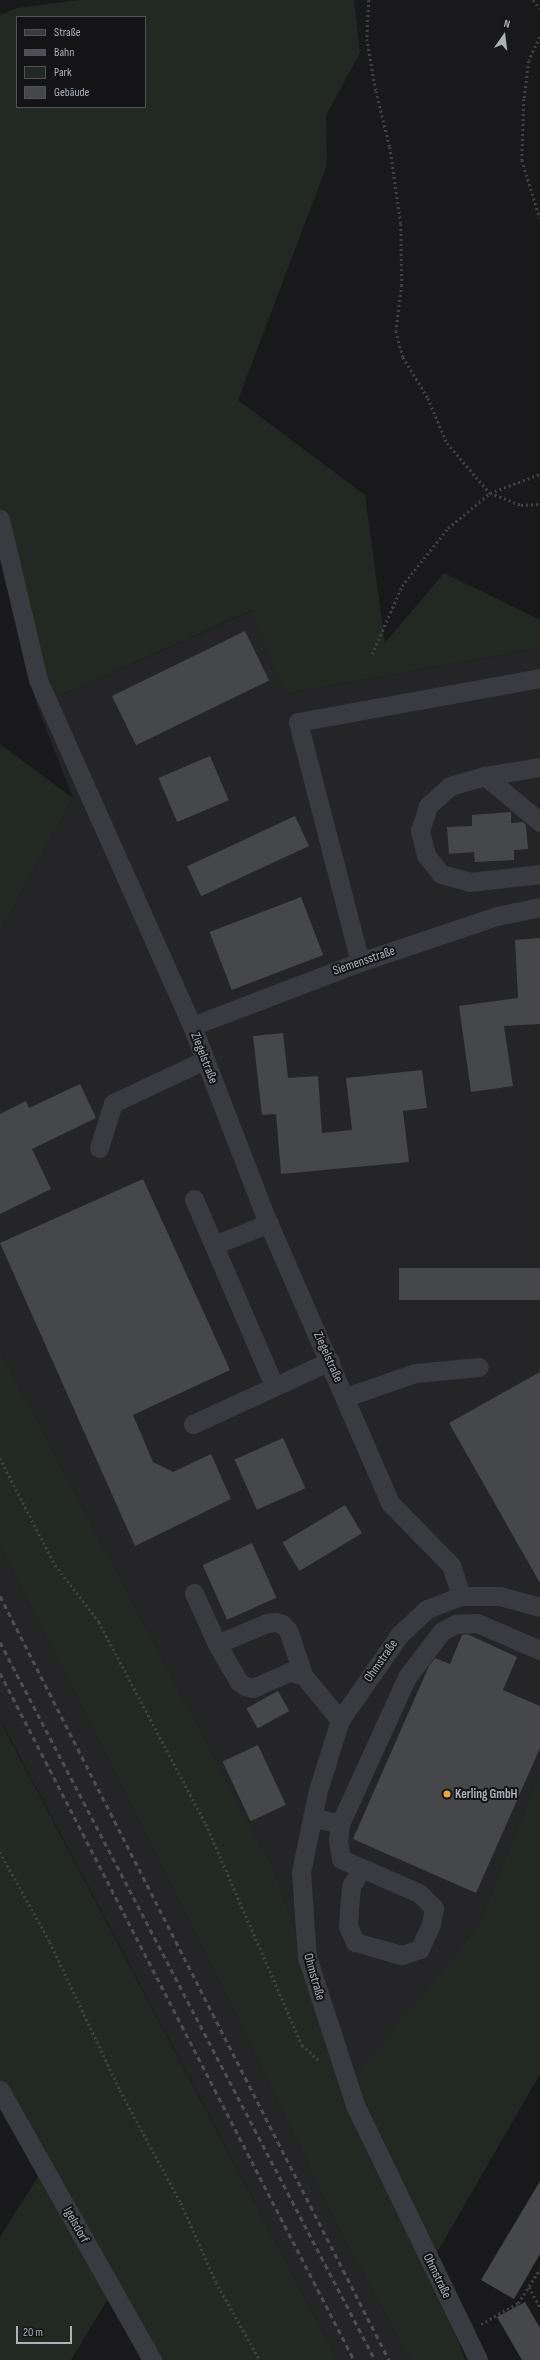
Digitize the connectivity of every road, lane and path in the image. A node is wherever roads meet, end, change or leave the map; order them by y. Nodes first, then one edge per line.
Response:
1 (369, 0) edge
2 (533, 0) edge
3 (540, 9) edge
4 (540, 37) edge
5 (540, 218) edge
6 (540, 474) edge
7 (490, 493) junction
8 (540, 504) edge
9 (0, 519) edge
10 (372, 654) dead end
11 (540, 678) edge
12 (540, 767) edge
13 (486, 776) junction
14 (540, 822) edge
15 (540, 874) edge
16 (540, 907) edge
17 (360, 962) junction
18 (192, 1026) junction
19 (205, 1060) junction
20 (99, 1148) dead end
21 (194, 1199) dead end
22 (269, 1223) junction
23 (214, 1245) junction
24 (330, 1361) junction
25 (479, 1367) dead end
26 (274, 1386) junction
27 (346, 1397) junction
28 (192, 1424) dead end
29 (0, 1458) edge
30 (194, 1593) dead end
31 (460, 1596) junction
32 (540, 1607) edge
33 (217, 1644) junction
34 (540, 1650) edge
35 (303, 1675) junction
36 (340, 1720) junction
37 (312, 1817) junction
38 (340, 1824) junction
39 (0, 1852) edge
40 (362, 1869) junction
41 (323, 2064) dead end
42 (0, 2090) edge
43 (540, 2269) edge
44 (529, 2287) junction
45 (540, 2308) edge
46 (465, 2334) junction
47 (152, 2360) edge
48 (260, 2360) edge
49 (478, 2360) edge

1 - 7 path
2 - 3 path
4 - 5 path
6 - 7 path
7 - 8 path
7 - 10 path
9 - 18 street, Ziegelstraße
11 - 17 street
12 - 13 street
13 - 14 street
13 - 15 street
16 - 17 street, Siemensstraße
17 - 18 street, Siemensstraße
18 - 19 street, Ziegelstraße
19 - 20 street
19 - 22 street, Ziegelstraße
21 - 23 street
22 - 23 street
22 - 24 street, Ziegelstraße
23 - 26 street
24 - 26 street
24 - 27 street, Ziegelstraße
25 - 27 street
26 - 28 street
27 - 31 street, Ziegelstraße
29 - 41 path
30 - 33 street
31 - 32 street
31 - 36 street, Ohmstraße
33 - 35 street
33 - 35 street
34 - 38 street
35 - 36 street
36 - 37 street, Ohmstraße
37 - 38 street
37 - 46 street, Ohmstraße
38 - 40 street
39 - 48 path
40 - 40 street
42 - 47 street, Igelsdorf
43 - 44 path
44 - 45 path
44 - 46 path
46 - 49 street, Ohmstraße

